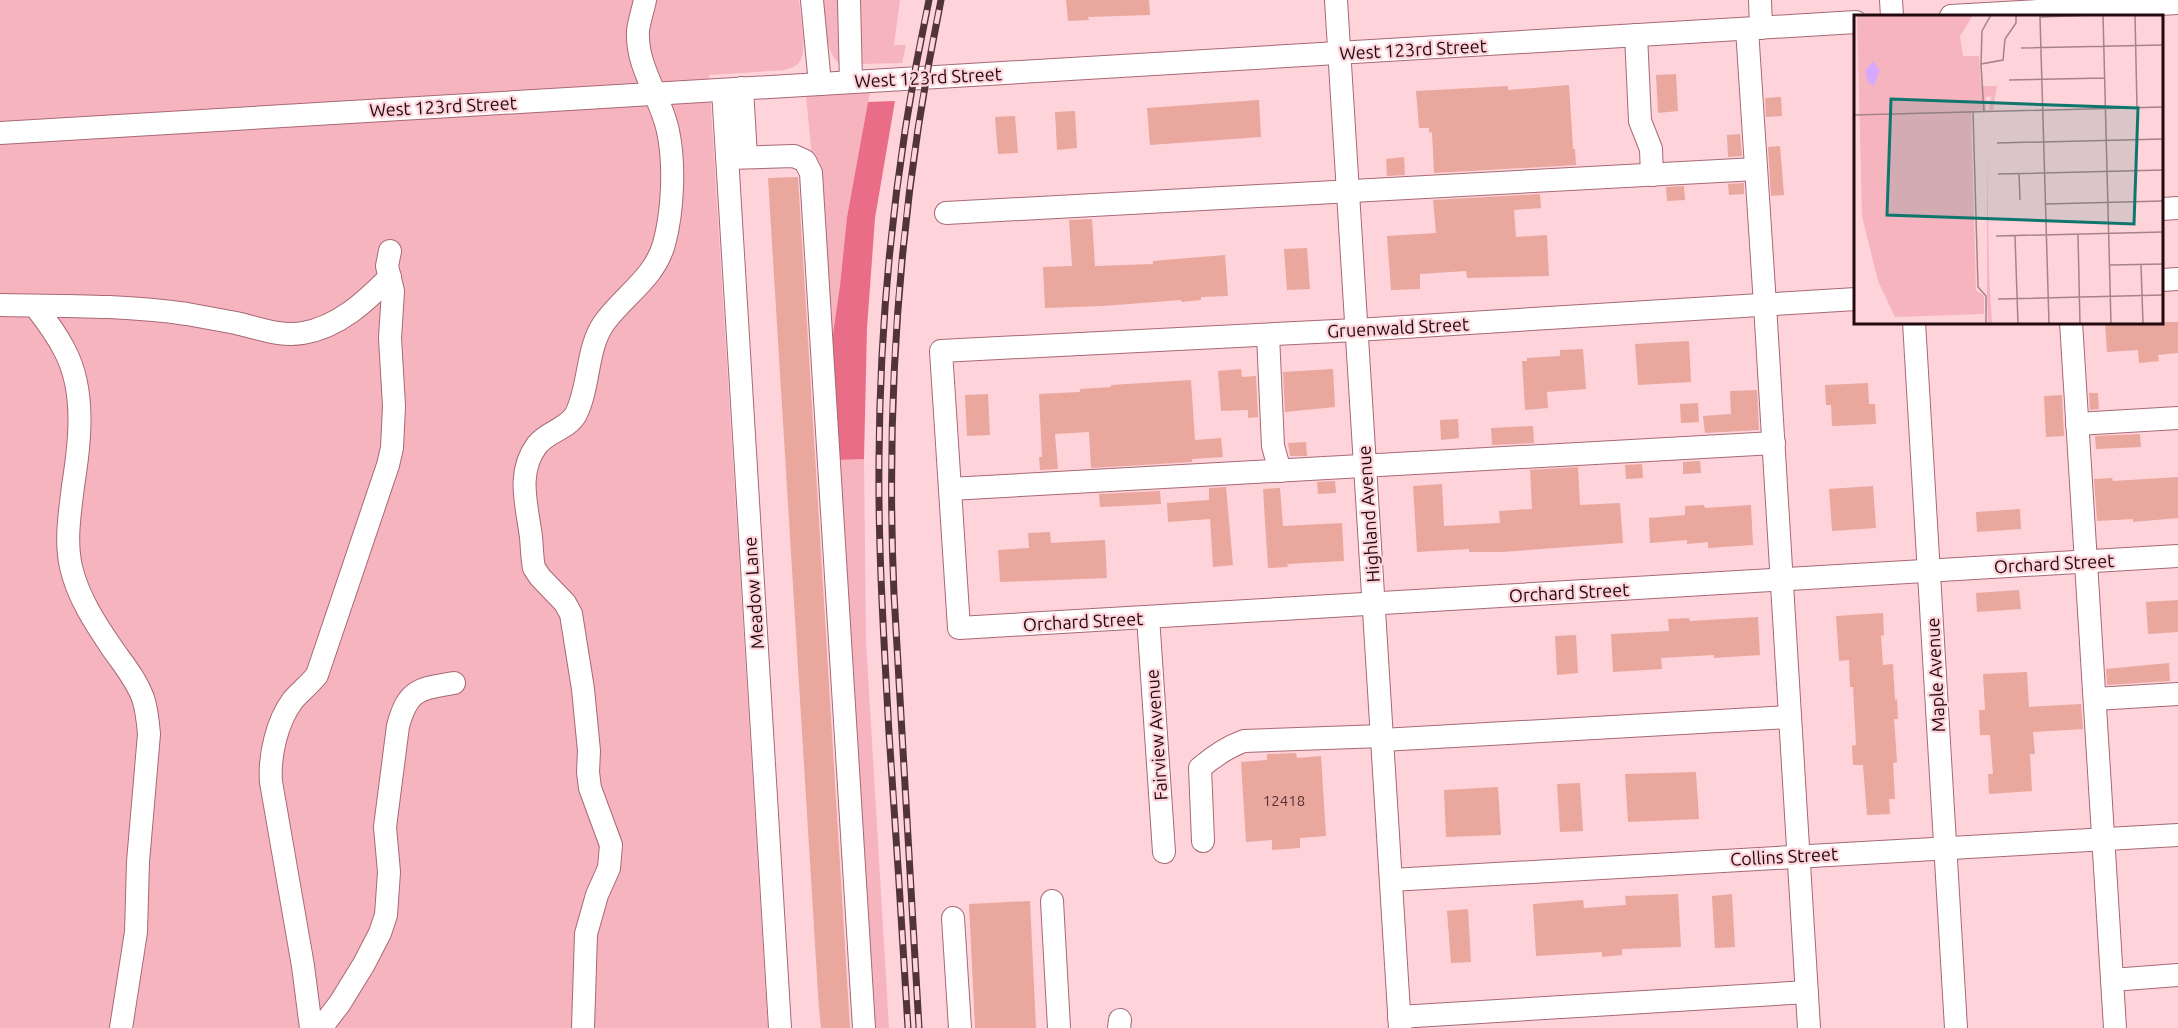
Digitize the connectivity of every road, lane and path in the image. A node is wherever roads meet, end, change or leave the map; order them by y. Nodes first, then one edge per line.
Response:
1 (645, 0) edge
2 (812, 0) edge
3 (1336, 0) edge
4 (1760, 0) edge
5 (1891, 0) edge
6 (849, 1) edge
7 (2174, 2) edge
8 (2034, 9) edge
9 (2116, 12) edge
10 (1892, 15) edge
11 (1963, 15) edge
12 (1854, 22) edge
13 (1754, 28) junction
14 (1636, 35) junction
15 (1339, 53) junction
16 (851, 82) junction
17 (820, 84) junction
18 (732, 89) junction
19 (653, 94) junction
20 (0, 133) edge
21 (737, 157) junction
22 (1756, 170) junction
23 (1652, 175) junction
24 (1348, 192) junction
25 (2178, 208) edge
26 (2163, 209) edge
27 (946, 213) dead end
28 (390, 251) dead end
29 (390, 278) junction
30 (2178, 279) edge
31 (2163, 280) edge
32 (1854, 299) edge
33 (0, 305) edge
34 (1766, 305) junction
35 (35, 306) junction
36 (1914, 324) edge
37 (2071, 324) edge
38 (1356, 330) junction
39 (1268, 335) junction
40 (2178, 418) edge
41 (2077, 424) junction
42 (1774, 443) junction
43 (1365, 466) junction
44 (1280, 471) junction
45 (950, 489) junction
46 (2178, 556) edge
47 (2086, 561) junction
48 (1930, 570) junction
49 (1782, 579) junction
50 (1374, 603) junction
51 (1148, 617) junction
52 (454, 683) dead end
53 (2178, 694) edge
54 (2095, 699) junction
55 (1790, 717) junction
56 (1382, 738) junction
57 (2178, 835) edge
58 (2103, 840) junction
59 (1203, 841) dead end
60 (1945, 847) junction
61 (1164, 852) dead end
62 (1799, 855) junction
63 (1391, 880) junction
64 (1052, 901) dead end
65 (953, 918) dead end
66 (2178, 975) edge
67 (2112, 980) junction
68 (1807, 992) junction
69 (1400, 1022) edge
70 (121, 1028) edge
71 (311, 1028) edge
72 (321, 1028) edge
73 (584, 1028) edge
74 (780, 1028) edge
75 (864, 1028) edge
76 (960, 1028) edge
77 (1059, 1028) edge
78 (1809, 1028) edge
79 (1956, 1028) edge
80 (2115, 1028) edge

1 - 19 street
2 - 17 street
3 - 15 street, Highland Avenue
4 - 13 street
5 - 10 street
6 - 16 street
7 - 9 street
8 - 9 street
8 - 11 street
12 - 13 street, West 123rd Street
13 - 14 street, West 123rd Street
13 - 22 street
14 - 15 street, West 123rd Street
14 - 23 street
15 - 16 street, West 123rd Street
15 - 24 street, Highland Avenue
16 - 17 street, West 123rd Street
17 - 18 street, West 123rd Street
18 - 19 street, West 123rd Street
18 - 21 street, Meadow Lane
19 - 20 street, West 123rd Street
19 - 73 street
21 - 74 street, Meadow Lane
21 - 75 street
22 - 23 street
22 - 34 street
23 - 24 street
24 - 27 street
24 - 38 street, Highland Avenue
25 - 26 street
28 - 29 street
29 - 35 street
29 - 71 street
30 - 31 street
32 - 34 street, Gruenwald Street
33 - 35 street
34 - 38 street, Gruenwald Street
34 - 42 street
35 - 70 street
36 - 48 street, Maple Avenue
37 - 41 street
38 - 39 street, Gruenwald Street
38 - 43 street, Highland Avenue
39 - 44 street
39 - 45 street, Gruenwald Street
40 - 41 street
41 - 47 street
42 - 43 street
42 - 49 street
43 - 44 street
43 - 50 street, Highland Avenue
44 - 45 street
45 - 51 street, Orchard Street
46 - 47 street, Orchard Street
47 - 48 street, Orchard Street
47 - 54 street
48 - 49 street, Orchard Street
48 - 60 street, Maple Avenue
49 - 50 street, Orchard Street
49 - 55 street
50 - 51 street, Orchard Street
50 - 56 street, Highland Avenue
51 - 61 street, Fairview Avenue
52 - 72 street
53 - 54 street
54 - 58 street
55 - 56 street
55 - 62 street
56 - 59 street
56 - 63 street, Highland Avenue
57 - 58 street, Collins Street
58 - 60 street, Collins Street
58 - 67 street
60 - 62 street, Collins Street
60 - 79 street, Maple Avenue
62 - 63 street, Collins Street
62 - 68 street
63 - 69 street, Highland Avenue
64 - 77 street
65 - 76 street
66 - 67 street
67 - 80 street
68 - 69 street
68 - 78 street

